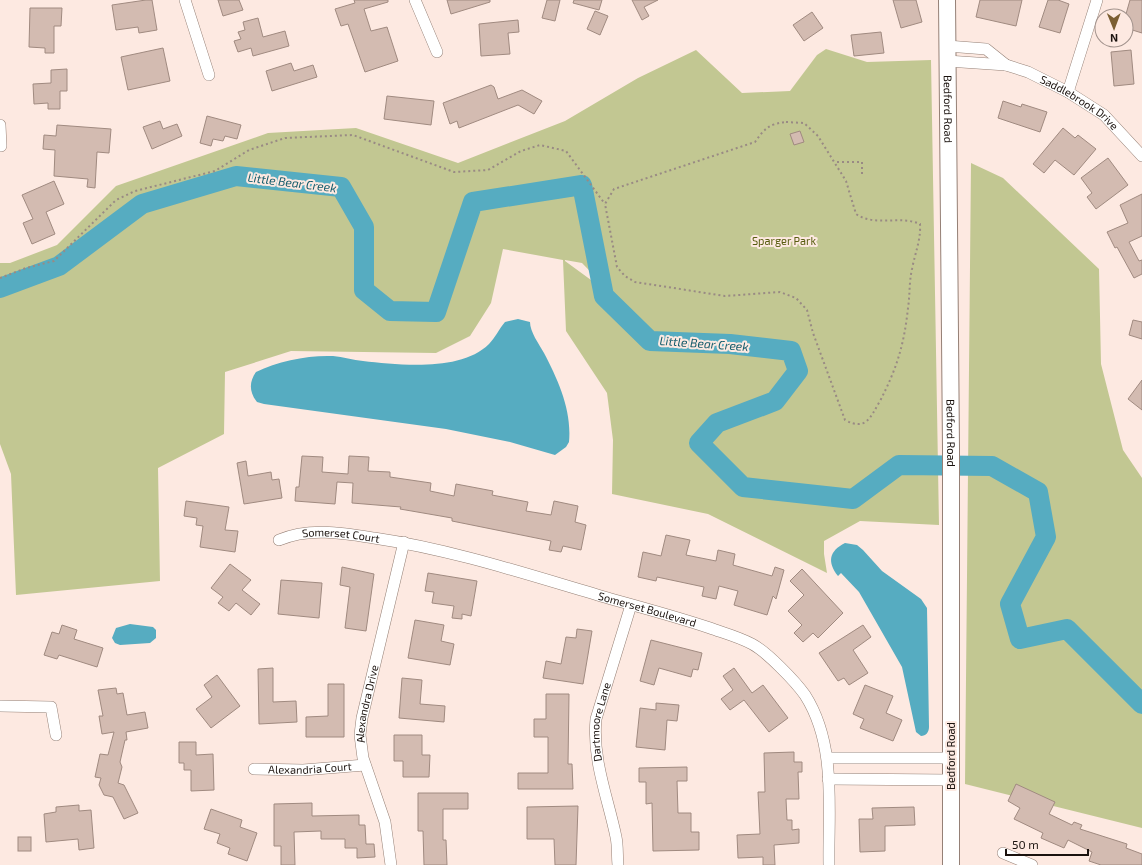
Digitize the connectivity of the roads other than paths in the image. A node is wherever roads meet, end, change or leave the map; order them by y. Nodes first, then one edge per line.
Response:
1 (185, 0) edge
2 (415, 0) edge
3 (947, 0) edge
4 (1097, 0) edge
5 (437, 52) dead end
6 (947, 54) junction
7 (209, 75) dead end
8 (1068, 92) junction
9 (0, 125) edge
10 (1, 146) dead end
11 (1142, 156) edge
12 (279, 540) dead end
13 (404, 542) junction
14 (631, 605) junction
15 (0, 706) edge
16 (56, 735) dead end
17 (828, 758) junction
18 (951, 758) junction
19 (365, 765) junction
20 (254, 769) dead end
21 (828, 779) junction
22 (951, 780) junction
23 (1003, 853) dead end
24 (391, 865) edge
25 (618, 865) edge
26 (829, 865) edge
27 (951, 865) edge
28 (1032, 865) edge

1 - 7 street
2 - 5 street
3 - 6 street, Bedford Road
4 - 8 street
6 - 8 street, Saddlebrook Drive
6 - 18 street, Bedford Road
8 - 11 street, Saddlebrook Drive
9 - 10 street
12 - 13 street, Somerset Court
13 - 14 street, Somerset Boulevard
13 - 19 street, Alexandra Drive
14 - 17 street, Somerset Boulevard
14 - 25 street, Dartmoore Lane
15 - 16 street
17 - 18 street
17 - 21 street, Somerset Boulevard
18 - 22 street, Bedford Road
19 - 20 street, Alexandria Court
19 - 24 street, Alexandra Drive
21 - 22 street
21 - 26 street, Somerset Boulevard
22 - 27 street, Bedford Road
23 - 28 street

